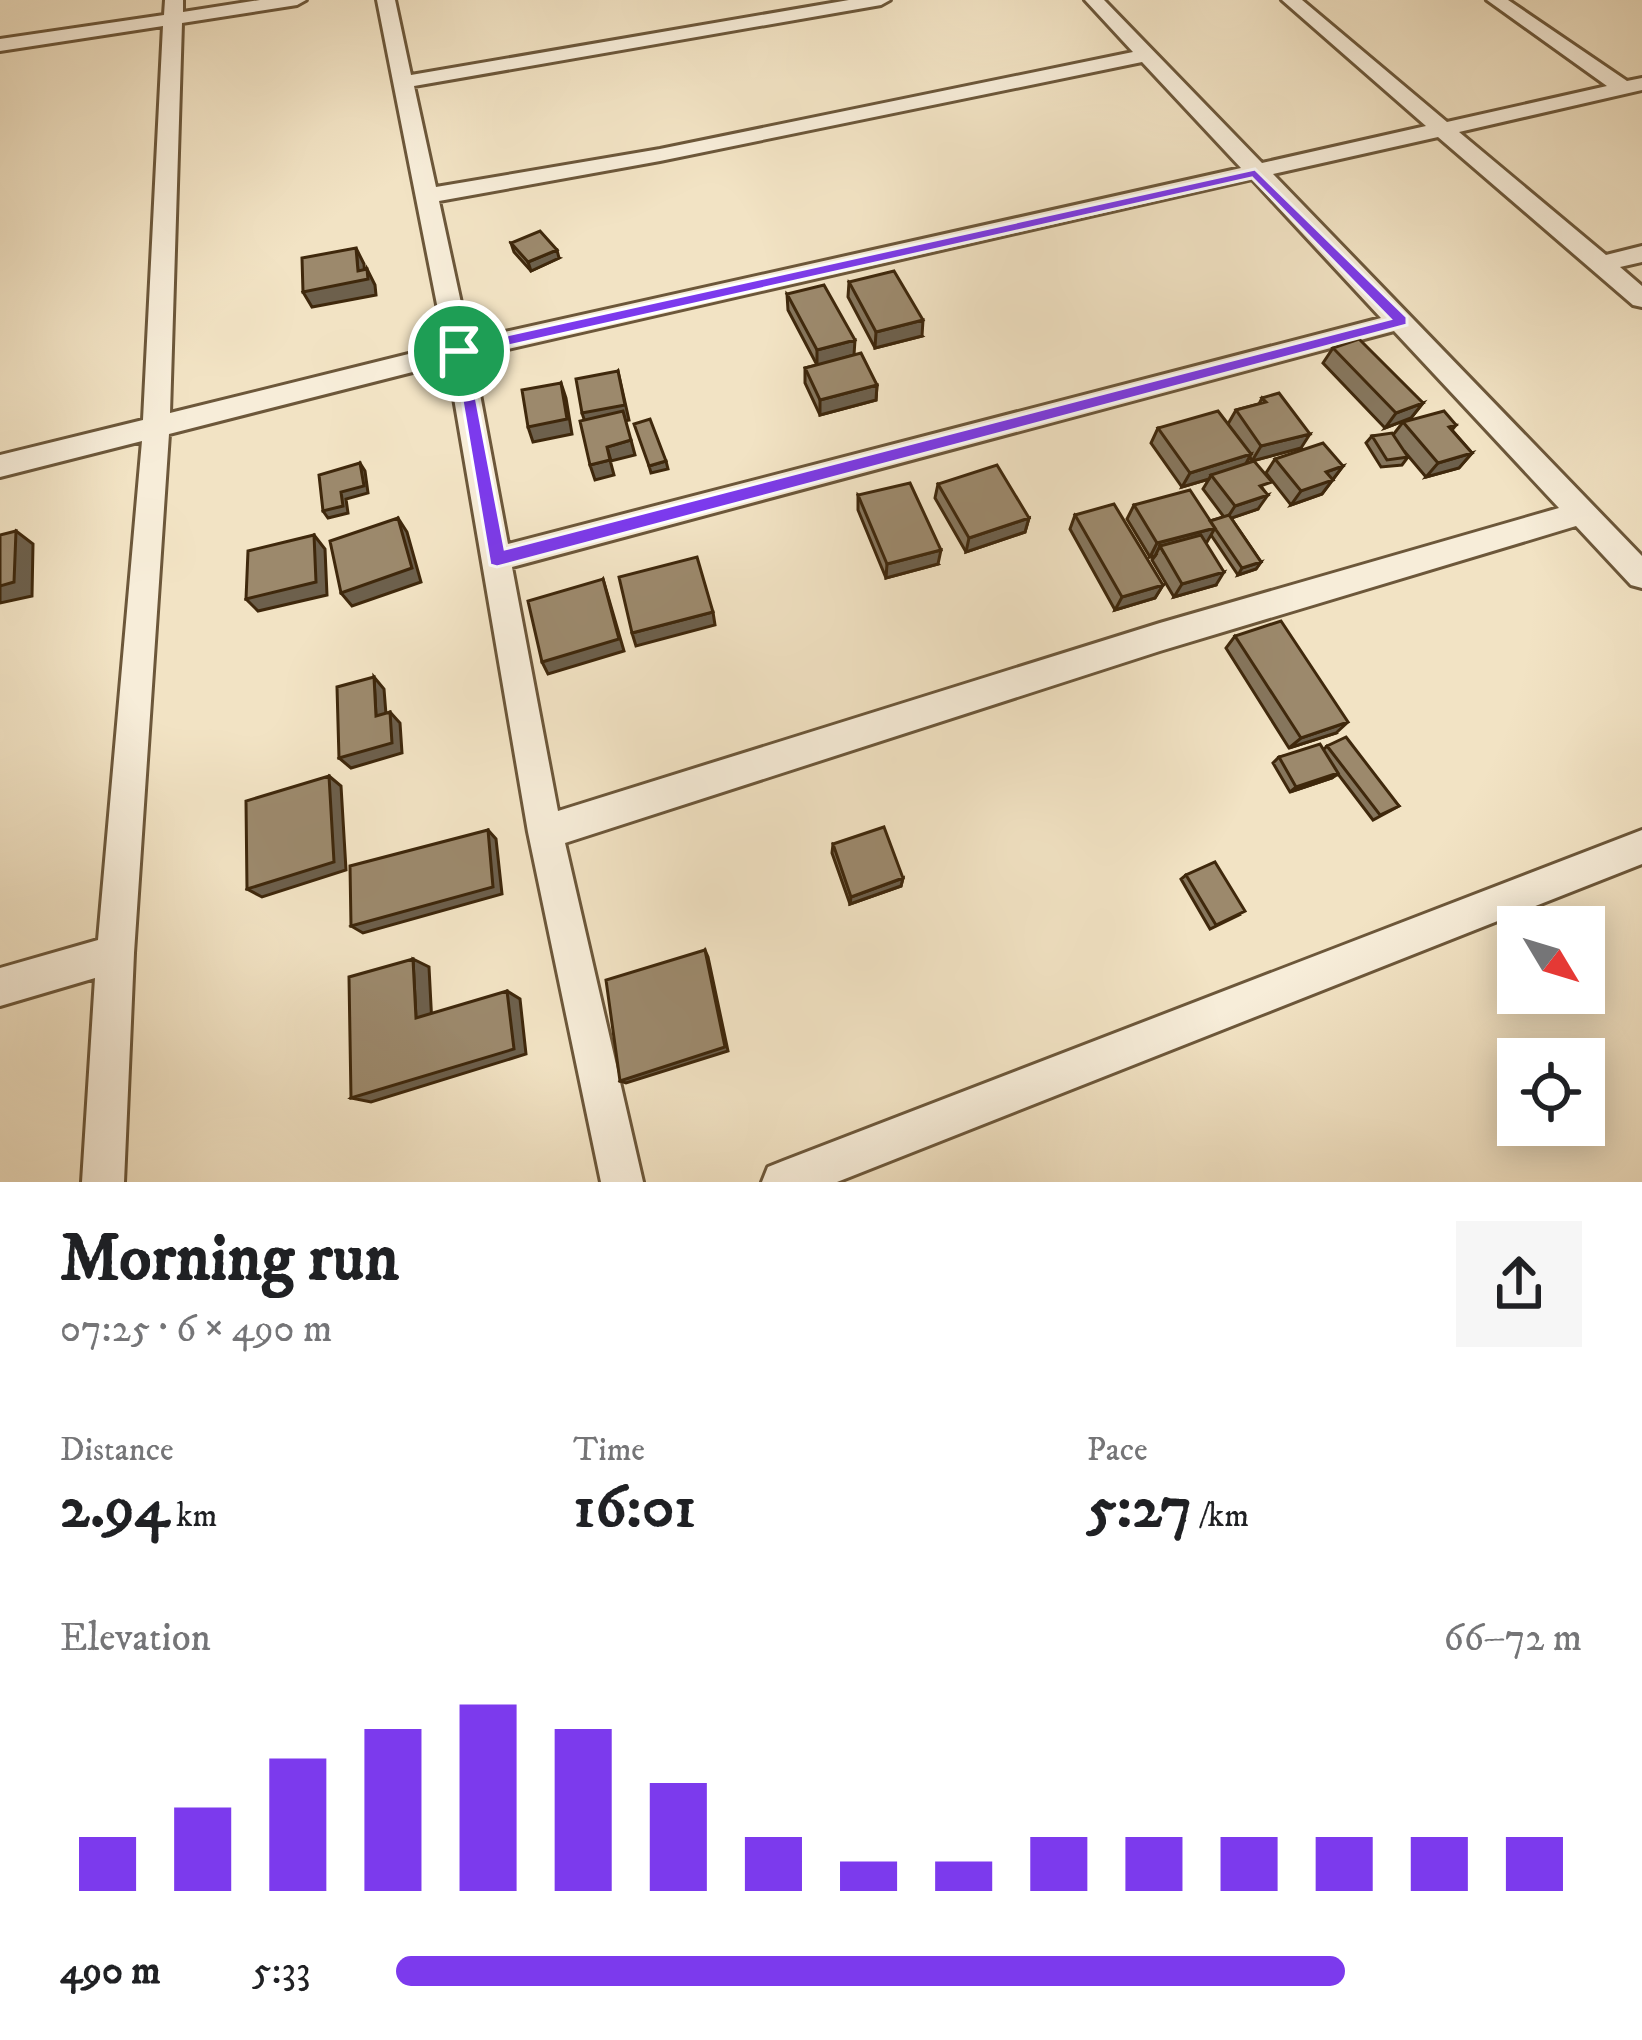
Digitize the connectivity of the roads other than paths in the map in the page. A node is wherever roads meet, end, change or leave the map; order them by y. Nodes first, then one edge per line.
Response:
1 (297, 0) edge
2 (386, 0) edge
3 (880, 0) edge
4 (1094, 0) edge
5 (1291, 0) edge
6 (1496, 0) edge
7 (174, 9) edge
8 (0, 45) edge
9 (1143, 56) junction
10 (405, 82) junction
11 (1632, 87) edge
12 (1442, 132) junction
13 (1255, 173) junction
14 (427, 196) junction
15 (1642, 254) edge
16 (1603, 264) junction
17 (1642, 299) edge
18 (1402, 321) junction
19 (459, 351) junction
20 (156, 430) junction
21 (0, 466) edge
22 (1581, 513) junction
23 (497, 559) junction
24 (1642, 575) edge
25 (545, 832) junction
26 (1642, 847) edge
27 (115, 953) junction
28 (0, 987) edge
29 (104, 1182) edge
30 (622, 1182) edge
31 (783, 1182) edge

1 - 7 street
2 - 10 street
3 - 10 street
4 - 9 street
5 - 12 street
6 - 11 street
7 - 8 street
7 - 20 street
9 - 13 street
9 - 14 street
10 - 14 street
11 - 12 street
12 - 13 street
12 - 16 street
13 - 18 street
13 - 19 street
14 - 19 street
15 - 16 street
16 - 17 street
18 - 22 street
18 - 23 street
19 - 20 street
19 - 23 street
20 - 21 street
20 - 27 street
22 - 24 street
22 - 25 street
23 - 25 street
25 - 30 street
26 - 31 street
27 - 28 street
27 - 29 street

